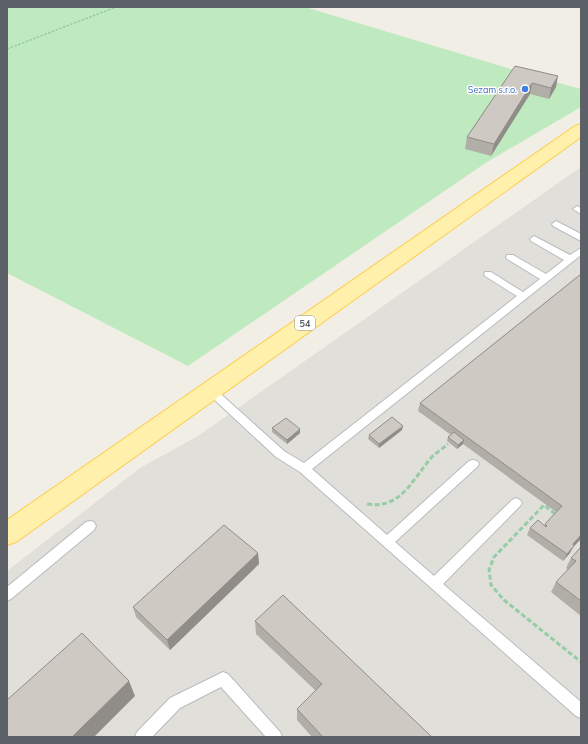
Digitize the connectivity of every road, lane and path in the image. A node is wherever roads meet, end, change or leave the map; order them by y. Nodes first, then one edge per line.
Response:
1 (116, 7) edge
2 (7, 49) edge
3 (581, 129) edge
4 (556, 224) dead end
5 (581, 238) edge
6 (534, 239) dead end
7 (581, 250) edge
8 (510, 257) dead end
9 (570, 259) junction
10 (488, 274) dead end
11 (546, 278) junction
12 (524, 296) junction
13 (208, 390) junction
14 (448, 444) edge
15 (473, 464) dead end
16 (304, 469) junction
17 (362, 502) dead end
18 (516, 503) dead end
19 (555, 514) edge
20 (90, 526) dead end
21 (15, 528) edge
22 (387, 542) junction
23 (434, 584) junction
24 (7, 595) edge
25 (581, 662) edge
26 (581, 711) edge
27 (142, 737) edge
28 (276, 737) edge

1 - 2 path
3 - 13 main road, 54
4 - 5 lane
6 - 9 lane
7 - 9 lane
8 - 11 lane
9 - 11 lane
10 - 12 lane
11 - 12 lane
12 - 16 lane
13 - 16 lane
13 - 21 main road, 54
14 - 17 path
15 - 22 lane
16 - 22 lane
18 - 23 lane
19 - 25 path
20 - 24 lane
22 - 23 lane
23 - 26 lane
27 - 28 lane

